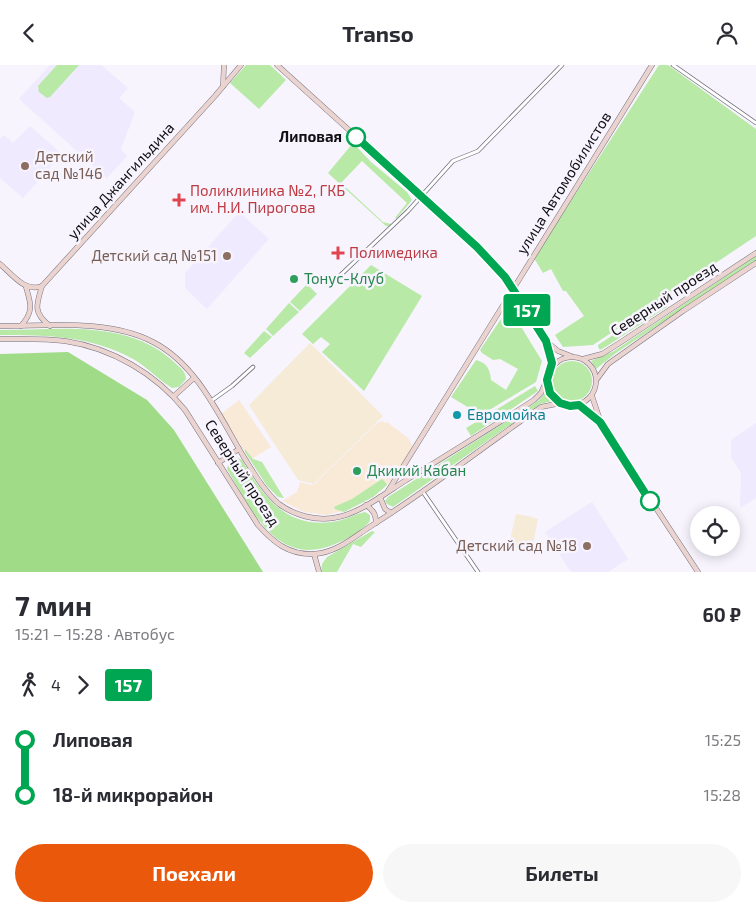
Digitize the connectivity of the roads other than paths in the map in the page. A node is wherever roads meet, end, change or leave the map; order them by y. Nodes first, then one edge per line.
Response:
1 (224, 65) edge
2 (241, 65) edge
3 (277, 65) edge
4 (562, 65) edge
5 (652, 65) edge
6 (673, 65) edge
7 (223, 87) junction
8 (756, 123) edge
9 (422, 196) junction
10 (756, 253) edge
11 (756, 263) edge
12 (0, 264) edge
13 (42, 286) junction
14 (329, 286) dead end
15 (26, 287) junction
16 (514, 289) junction
17 (0, 326) edge
18 (21, 326) junction
19 (50, 327) junction
20 (0, 339) edge
21 (546, 341) junction
22 (572, 357) junction
23 (583, 359) junction
24 (253, 367) dead end
25 (550, 370) junction
26 (194, 378) junction
27 (596, 379) junction
28 (547, 380) junction
29 (174, 396) junction
30 (592, 396) junction
31 (210, 402) junction
32 (560, 403) junction
33 (579, 405) junction
34 (600, 422) junction
35 (239, 449) junction
36 (218, 463) junction
37 (422, 491) junction
38 (388, 492) junction
39 (380, 497) junction
40 (366, 505) junction
41 (391, 513) junction
42 (376, 523) junction
43 (314, 554) junction
44 (319, 572) edge
45 (478, 572) edge
46 (698, 572) edge

1 - 7 main road
2 - 7 main road, улица Джангильдина
3 - 9 main road
4 - 9 street
5 - 16 main road, улица Автомобилистов
6 - 8 street
7 - 13 main road, улица Джангильдина
9 - 14 street
9 - 16 main road
10 - 23 main road, Северный проезд
11 - 27 main road, Северный проезд
12 - 15 main road
13 - 15 main road
13 - 19 main road
15 - 18 main road
16 - 21 main road
16 - 38 main road, улица Автомобилистов
17 - 18 main road, Северный проезд
18 - 19 main road, Северный проезд
19 - 26 main road, Северный проезд
20 - 29 main road, Северный проезд
21 - 22 main road
21 - 25 main road
22 - 23 main road
22 - 25 main road
23 - 27 main road
24 - 31 street
25 - 28 main road
26 - 29 main road
26 - 31 main road, Северный проезд
27 - 30 main road
28 - 32 main road
28 - 38 main road, Северный проезд
29 - 36 main road, Северный проезд
30 - 33 main road
30 - 34 main road
31 - 35 main road, Северный проезд
32 - 33 main road
32 - 37 main road, Северный проезд
33 - 34 main road
34 - 46 main road
35 - 36 main road
35 - 40 main road, Северный проезд
36 - 43 main road, Северный проезд
37 - 41 main road, Северный проезд
37 - 45 street
38 - 39 main road, Северный проезд
39 - 40 main road, Северный проезд
39 - 41 main road
40 - 42 main road
41 - 42 main road, Северный проезд
42 - 43 main road, Северный проезд
43 - 44 main road

